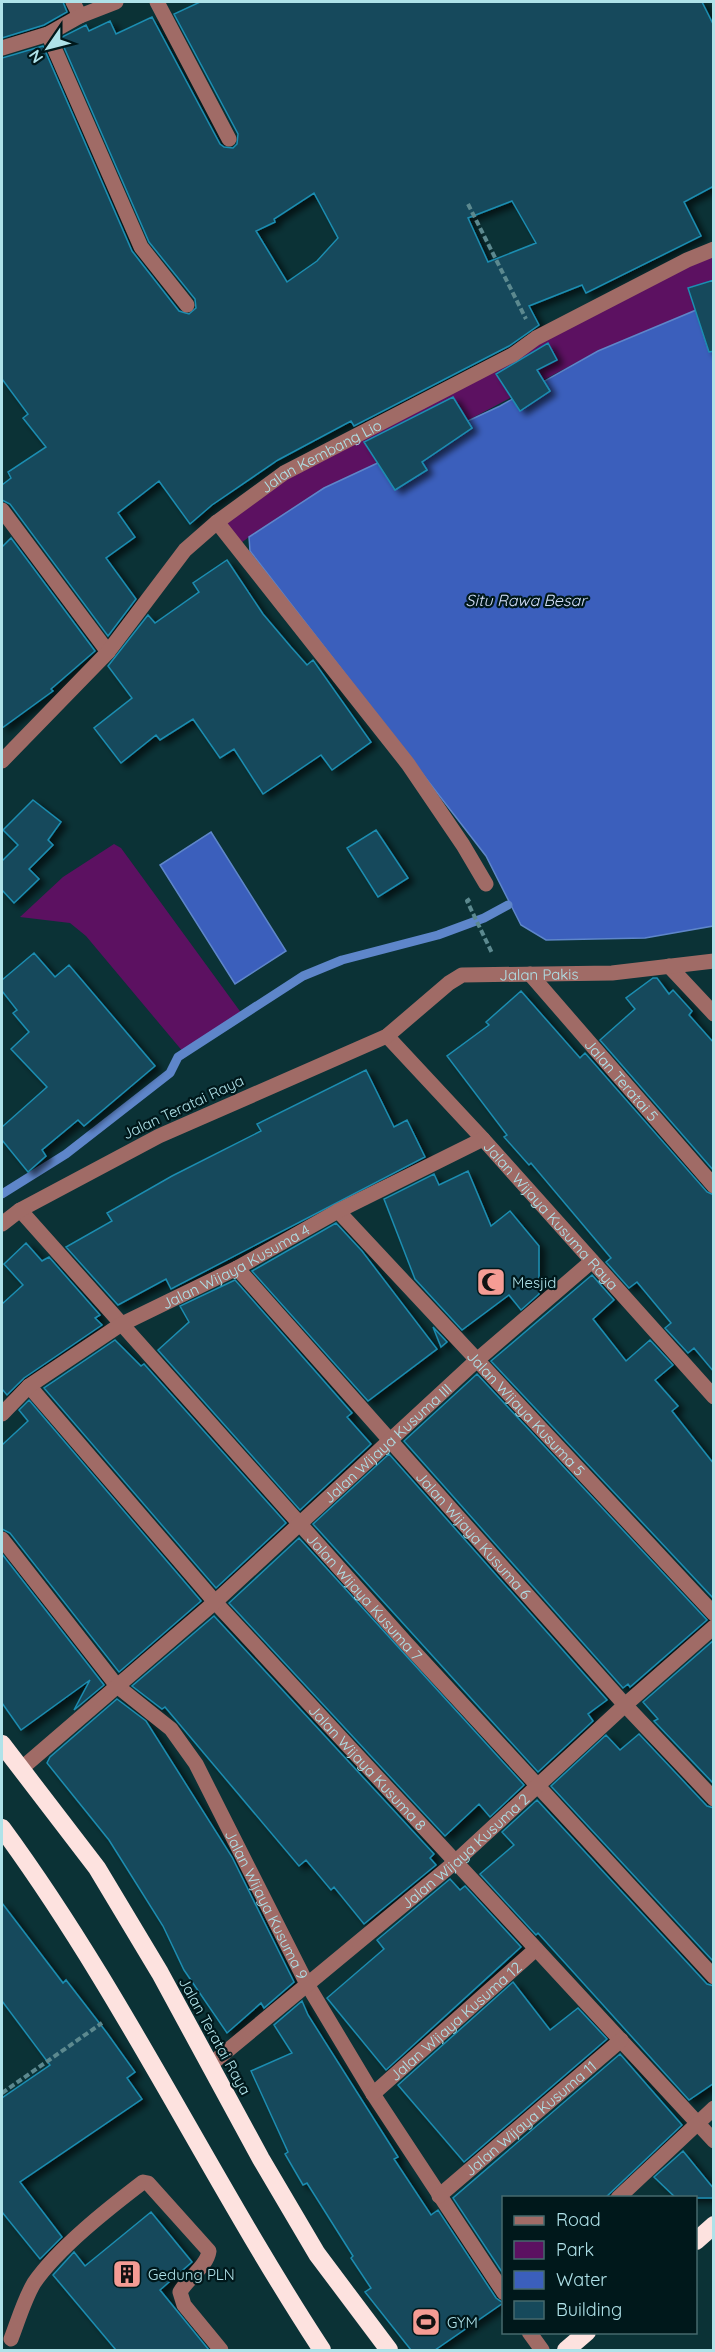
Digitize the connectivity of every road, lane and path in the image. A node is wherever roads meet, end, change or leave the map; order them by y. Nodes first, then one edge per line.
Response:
1 (73, 2) edge
2 (116, 2) edge
3 (157, 2) edge
4 (80, 16) junction
5 (48, 33) junction
6 (2, 48) edge
7 (229, 139) dead end
8 (468, 204) dead end
9 (714, 249) edge
10 (187, 305) dead end
11 (536, 338) junction
12 (2, 510) edge
13 (217, 522) junction
14 (108, 652) junction
15 (2, 761) edge
16 (486, 884) dead end
17 (472, 912) dead end
18 (482, 934) dead end
19 (714, 961) edge
20 (669, 966) junction
21 (530, 974) junction
22 (714, 1014) edge
23 (387, 1036) junction
24 (483, 1139) junction
25 (714, 1186) edge
26 (20, 1210) junction
27 (338, 1211) junction
28 (2, 1224) edge
29 (592, 1261) junction
30 (237, 1268) junction
31 (120, 1325) junction
32 (477, 1360) junction
33 (29, 1386) junction
34 (714, 1397) edge
35 (2, 1414) edge
36 (390, 1438) junction
37 (300, 1522) junction
38 (2, 1539) edge
39 (214, 1602) junction
40 (714, 1614) edge
41 (714, 1627) edge
42 (117, 1686) junction
43 (625, 1705) junction
44 (2, 1744) edge
45 (22, 1768) junction
46 (538, 1785) junction
47 (714, 1799) edge
48 (2, 1828) edge
49 (454, 1863) junction
50 (536, 1949) junction
51 (714, 1977) edge
52 (307, 1984) junction
53 (121, 2009) junction
54 (621, 2040) junction
55 (210, 2065) junction
56 (2, 2093) edge
57 (373, 2094) junction
58 (714, 2108) edge
59 (697, 2123) junction
60 (714, 2141) edge
61 (439, 2196) junction
62 (620, 2196) edge
63 (714, 2225) edge
64 (697, 2240) edge
65 (502, 2290) edge
66 (530, 2334) edge
67 (585, 2334) edge
68 (11, 2339) dead end
69 (221, 2350) edge
70 (322, 2350) edge
71 (389, 2350) edge
72 (542, 2350) edge
73 (566, 2350) edge

1 - 4 street
2 - 4 street
3 - 7 street
4 - 5 street
5 - 6 street
5 - 10 street
8 - 11 path
9 - 11 street, Jalan Kembang Lio
11 - 13 street, Jalan Kembang Lio
12 - 14 street
13 - 14 street, Jalan Kembang Lio
13 - 16 street
14 - 15 street, Jalan Kembang Lio
17 - 18 path
19 - 20 street, Jalan Pakis
20 - 21 street, Jalan Pakis
20 - 22 street
21 - 23 street, Jalan Pakis
21 - 25 street, Jalan Teratai 5
23 - 24 street, Jalan Wijaya Kusuma Raya
23 - 26 street, Jalan Teratai Raya
24 - 27 street, Jalan Wijaya Kusuma 4
24 - 29 street, Jalan Wijaya Kusuma Raya
26 - 28 street, Jalan Teratai Raya
26 - 31 street, Jalan Wijaya Kusuma 7
27 - 30 street, Jalan Wijaya Kusuma 4
27 - 32 street, Jalan Wijaya Kusuma 5
29 - 32 street, Jalan Wijaya Kusuma III
29 - 34 street, Jalan Wijaya Kusuma Raya
30 - 31 street, Jalan Wijaya Kusuma 4
30 - 36 street, Jalan Wijaya Kusuma 6
31 - 33 street, Jalan Wijaya Kusuma 4
31 - 37 street, Jalan Wijaya Kusuma 7
32 - 36 street, Jalan Wijaya Kusuma III
32 - 40 street, Jalan Wijaya Kusuma 5
33 - 35 street, Jalan Wijaya Kusuma 4
33 - 39 street, Jalan Wijaya Kusuma 8
36 - 37 street, Jalan Wijaya Kusuma III
36 - 43 street, Jalan Wijaya Kusuma 6
37 - 39 street, Jalan Wijaya Kusuma III
37 - 46 street, Jalan Wijaya Kusuma 7
38 - 42 street, Jalan Wijaya Kusuma 9
39 - 42 street, Jalan Wijaya Kusuma III
39 - 49 street, Jalan Wijaya Kusuma 8
41 - 43 street, Jalan Wijaya Kusuma 2
42 - 45 street, Jalan Wijaya Kusuma III
42 - 52 street, Jalan Wijaya Kusuma 9
43 - 46 street, Jalan Wijaya Kusuma 2
43 - 47 street, Jalan Wijaya Kusuma 6
44 - 45 highway, Jalan Teratai Raya
45 - 55 highway, Jalan Teratai Raya
46 - 49 street, Jalan Wijaya Kusuma 2
46 - 51 street, Jalan Wijaya Kusuma 7
48 - 53 highway
49 - 50 street, Jalan Wijaya Kusuma 8
49 - 52 street, Jalan Wijaya Kusuma 2
50 - 54 street, Jalan Wijaya Kusuma 8
50 - 57 street, Jalan Wijaya Kusuma 12
52 - 55 street, Jalan Wijaya Kusuma 2
52 - 57 street, Jalan Wijaya Kusuma 9
53 - 56 path
53 - 70 highway
54 - 59 street, Jalan Wijaya Kusuma 8
54 - 61 street, Jalan Wijaya Kusuma 11
55 - 71 highway, Jalan Teratai Raya
57 - 61 street, Jalan Wijaya Kusuma 9
58 - 59 street
59 - 60 street, Jalan Wijaya Kusuma 8
59 - 62 street
61 - 65 street, Jalan Wijaya Kusuma 9
63 - 64 highway
66 - 72 street
67 - 73 highway
68 - 69 street

